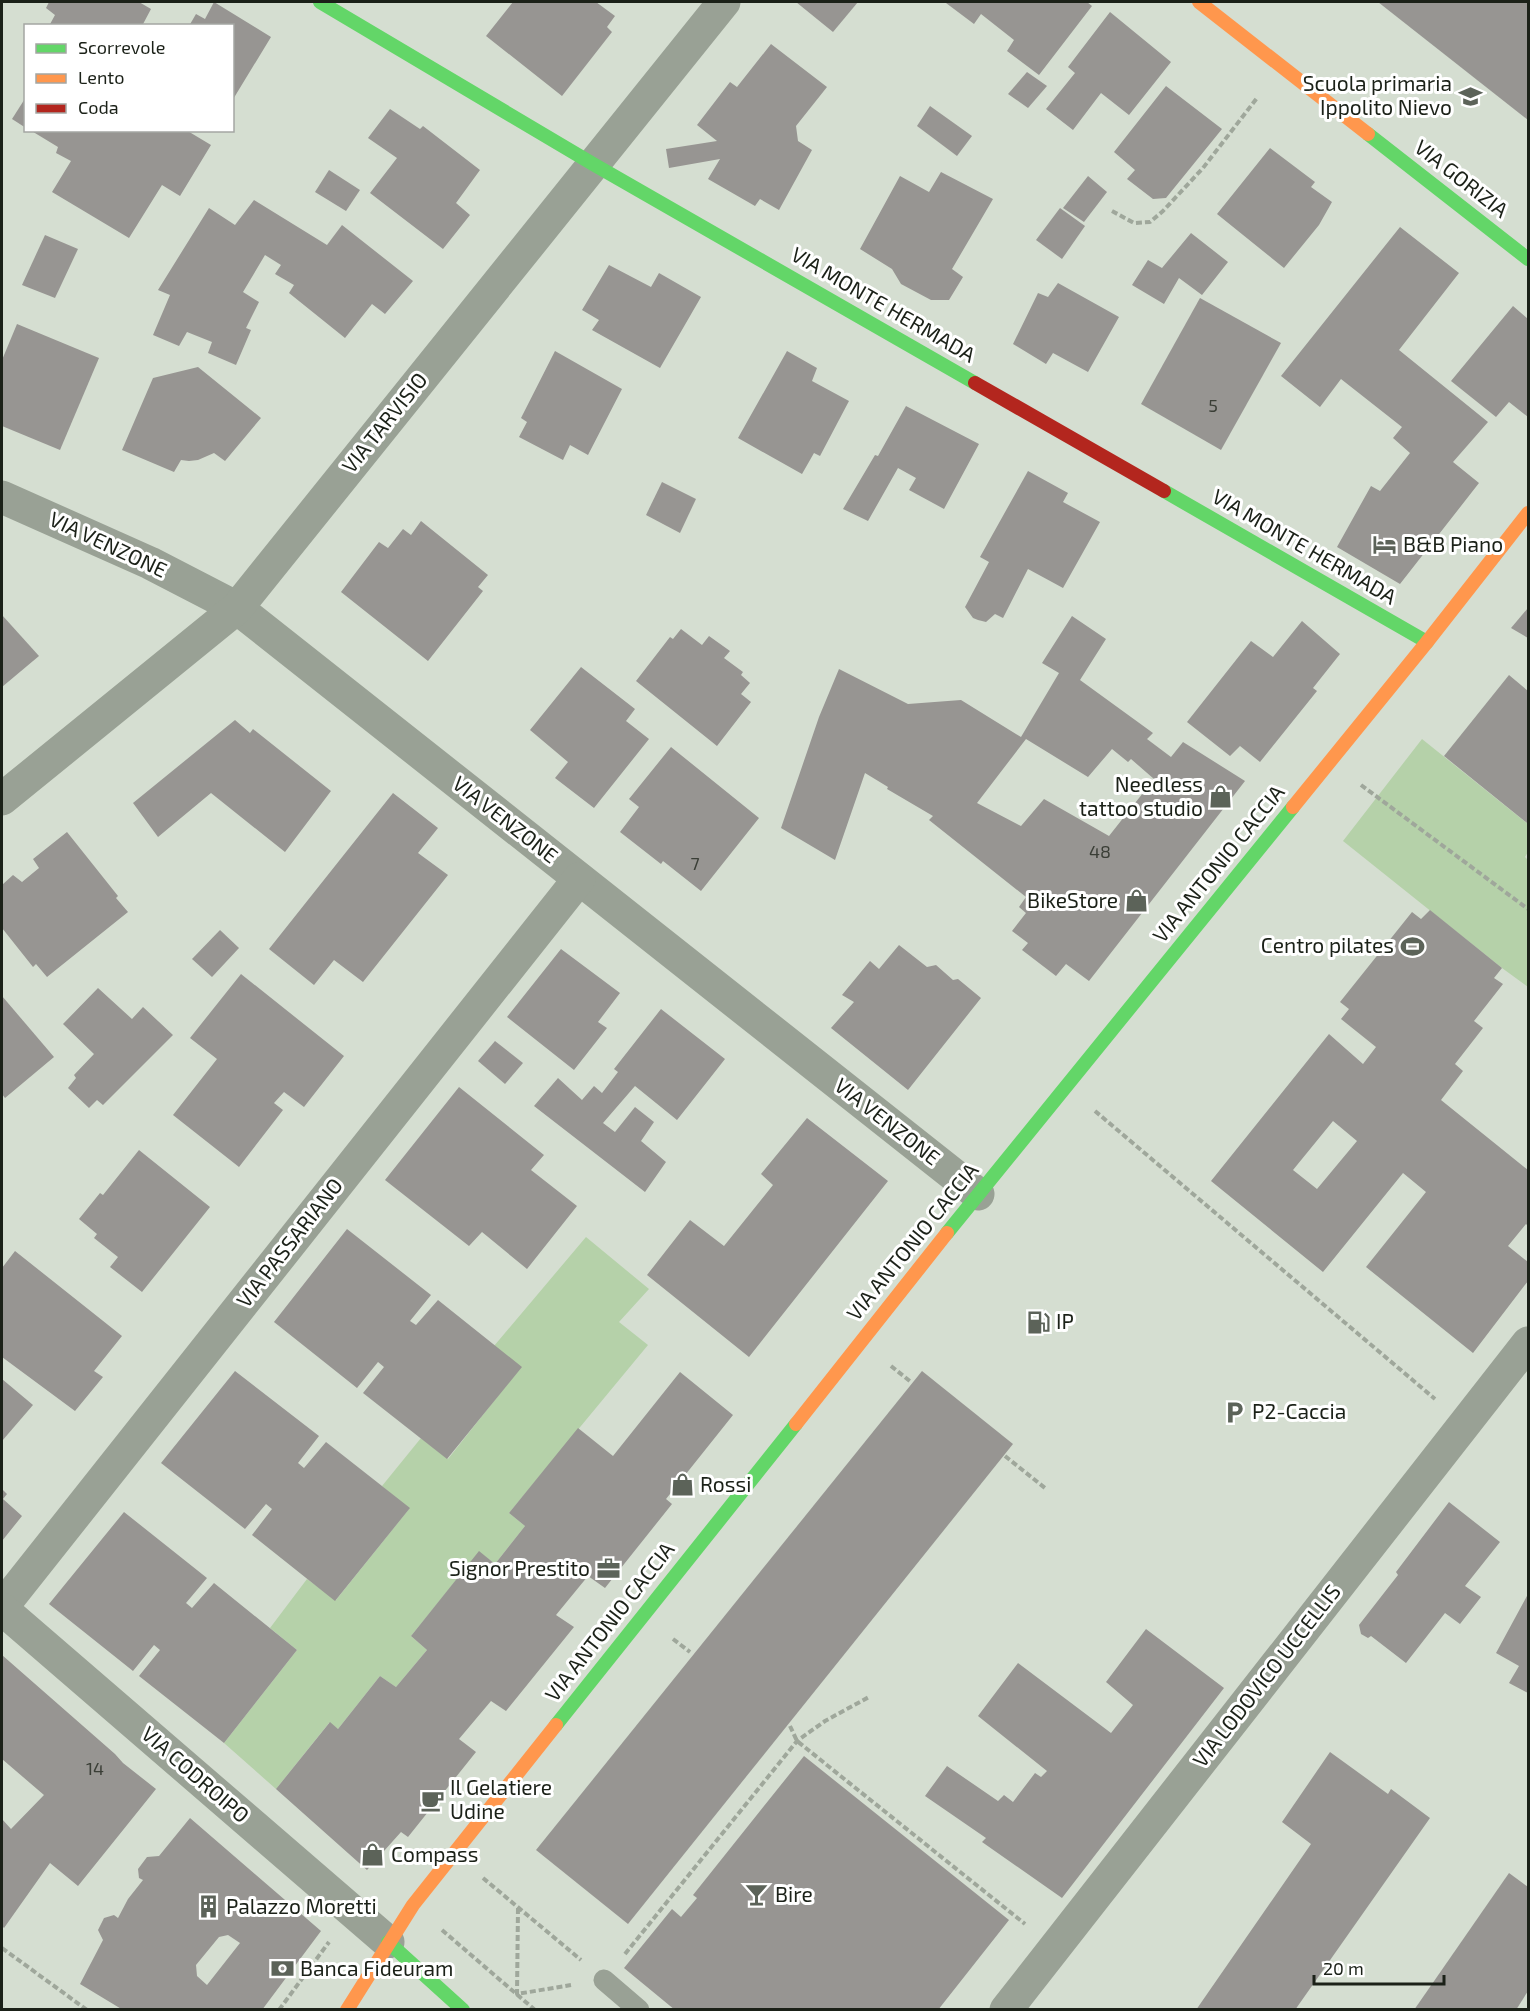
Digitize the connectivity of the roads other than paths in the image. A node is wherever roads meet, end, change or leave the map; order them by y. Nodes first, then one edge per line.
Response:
1 (320, 2) edge
2 (724, 2) edge
3 (1198, 2) edge
4 (593, 164) junction
5 (1528, 259) edge
6 (2, 497) edge
7 (1528, 513) edge
8 (237, 608) junction
9 (1427, 642) junction
10 (2, 799) edge
11 (579, 879) junction
12 (978, 1194) junction
13 (1528, 1343) edge
14 (2, 1608) edge
15 (388, 1942) junction
16 (604, 1980) road end
17 (347, 2010) edge
18 (463, 2010) edge
19 (639, 2010) edge
20 (1006, 2010) edge

1 - 4 main road, VIA MONTE HERMADA
2 - 4 street, VIA TARVISIO
3 - 5 main road, VIA GORIZIA
4 - 8 street, VIA TARVISIO
4 - 9 main road, VIA MONTE HERMADA
6 - 8 street, VIA VENZONE
7 - 9 main road, VIA ANTONIO CACCIA
8 - 10 street, VIA TARVISIO
8 - 11 street, VIA VENZONE
9 - 12 main road, VIA ANTONIO CACCIA
11 - 12 street, VIA VENZONE
11 - 14 street, VIA PASSARIANO
12 - 15 main road, VIA ANTONIO CACCIA
13 - 20 street, VIA LODOVICO UCCELLIS
14 - 15 street, VIA CODROIPO
15 - 17 main road, VIA ANTONIO CACCIA
15 - 18 main road
16 - 19 lane

